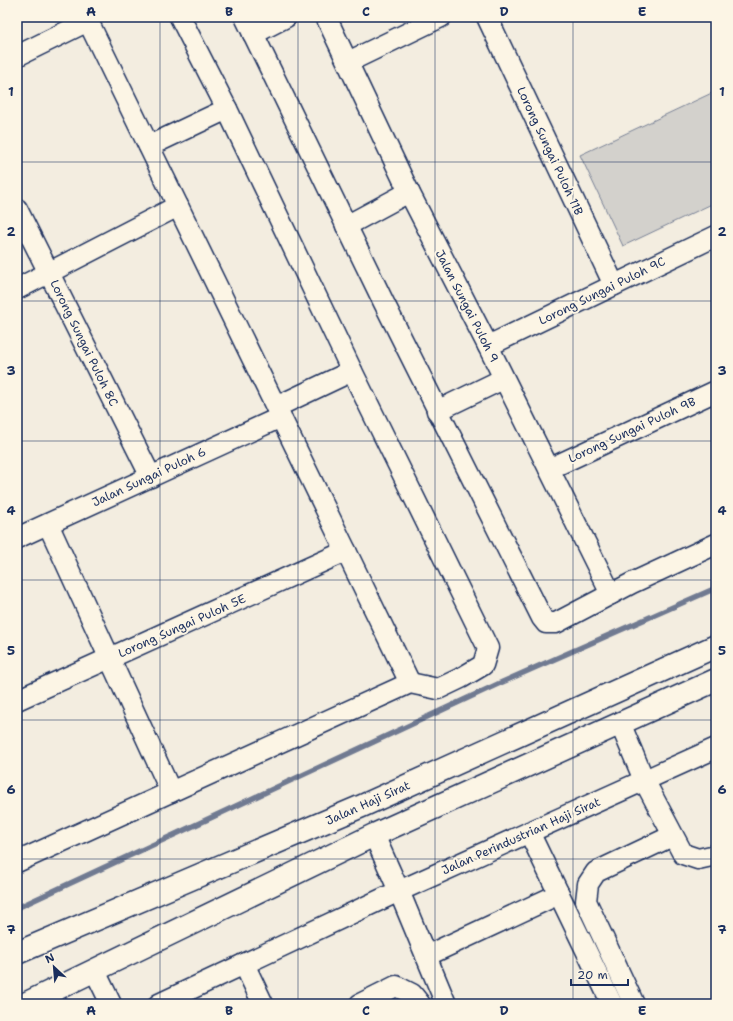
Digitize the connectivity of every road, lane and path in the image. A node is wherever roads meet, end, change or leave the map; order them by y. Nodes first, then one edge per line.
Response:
1 (180, 17) edge
2 (286, 17) edge
3 (326, 17) edge
4 (441, 17) edge
5 (487, 17) edge
6 (87, 19) edge
7 (249, 25) edge
8 (17, 56) edge
9 (348, 62) junction
10 (228, 109) junction
11 (149, 146) junction
12 (409, 192) junction
13 (178, 206) junction
14 (17, 209) edge
15 (346, 226) junction
16 (715, 240) edge
17 (49, 273) junction
18 (614, 285) junction
19 (17, 289) edge
20 (488, 346) junction
21 (352, 371) junction
22 (503, 379) junction
23 (716, 392) edge
24 (438, 411) junction
25 (279, 412) junction
26 (549, 469) junction
27 (151, 477) junction
28 (48, 524) junction
29 (17, 538) edge
30 (716, 544) edge
31 (346, 551) junction
32 (611, 594) junction
33 (716, 646) edge
34 (109, 658) junction
35 (716, 680) edge
36 (410, 684) junction
37 (17, 700) edge
38 (620, 723) junction
39 (716, 748) edge
40 (644, 780) junction
41 (171, 792) junction
42 (530, 832) junction
43 (374, 835) junction
44 (672, 836) junction
45 (716, 855) edge
46 (17, 862) edge
47 (398, 891) junction
48 (559, 894) junction
49 (17, 953) edge
50 (426, 956) junction
51 (244, 964) junction
52 (95, 971) junction
53 (25, 1004) edge
54 (111, 1004) edge
55 (159, 1004) edge
56 (263, 1004) edge
57 (360, 1004) edge
58 (420, 1004) edge
59 (446, 1004) edge
60 (612, 1004) edge
61 (634, 1004) edge

1 - 10 street
2 - 7 street
3 - 9 street, Jalan Sungai Puloh 9
4 - 9 street
5 - 18 street, Lorong Sungai Puloh 11B
6 - 8 street
6 - 11 street
7 - 15 street
9 - 12 street, Jalan Sungai Puloh 9
10 - 11 street
10 - 21 street
11 - 13 street
12 - 15 street
12 - 20 street, Jalan Sungai Puloh 9
13 - 17 street
13 - 25 street
14 - 17 street, Lorong Sungai Puloh 8C
15 - 24 street
16 - 18 street, Lorong Sungai Puloh 9C
17 - 19 street
17 - 27 street, Lorong Sungai Puloh 8C
18 - 20 street, Lorong Sungai Puloh 9C
20 - 22 street, Jalan Sungai Puloh 9
21 - 25 street, Jalan Sungai Puloh 6
21 - 36 street
22 - 24 street
22 - 26 street, Jalan Sungai Puloh 9
23 - 26 street, Lorong Sungai Puloh 9B
24 - 32 street
25 - 27 street, Jalan Sungai Puloh 6
25 - 31 street
26 - 32 street, Jalan Sungai Puloh 9
27 - 28 street, Jalan Sungai Puloh 6
28 - 29 street, Jalan Sungai Puloh 6
28 - 34 street
30 - 32 street
31 - 34 street, Lorong Sungai Puloh 5E
31 - 36 street
33 - 49 main road, Jalan Haji Sirat
34 - 37 street, Lorong Sungai Puloh 5E
34 - 41 street
35 - 38 main road
36 - 41 street
38 - 40 street
38 - 43 main road
39 - 40 street, Jalan Perindustrian Haji Sirat
40 - 42 street, Jalan Perindustrian Haji Sirat
40 - 44 street
41 - 46 street
42 - 47 street, Jalan Perindustrian Haji Sirat
42 - 48 street
43 - 47 street
43 - 52 main road
44 - 45 street
44 - 61 street
47 - 50 street
47 - 51 street, Jalan Perindustrian Haji Sirat
48 - 50 street
48 - 60 street
50 - 59 street
51 - 55 street, Jalan Perindustrian Haji Sirat
51 - 56 street
52 - 53 main road
52 - 54 street
57 - 58 street

